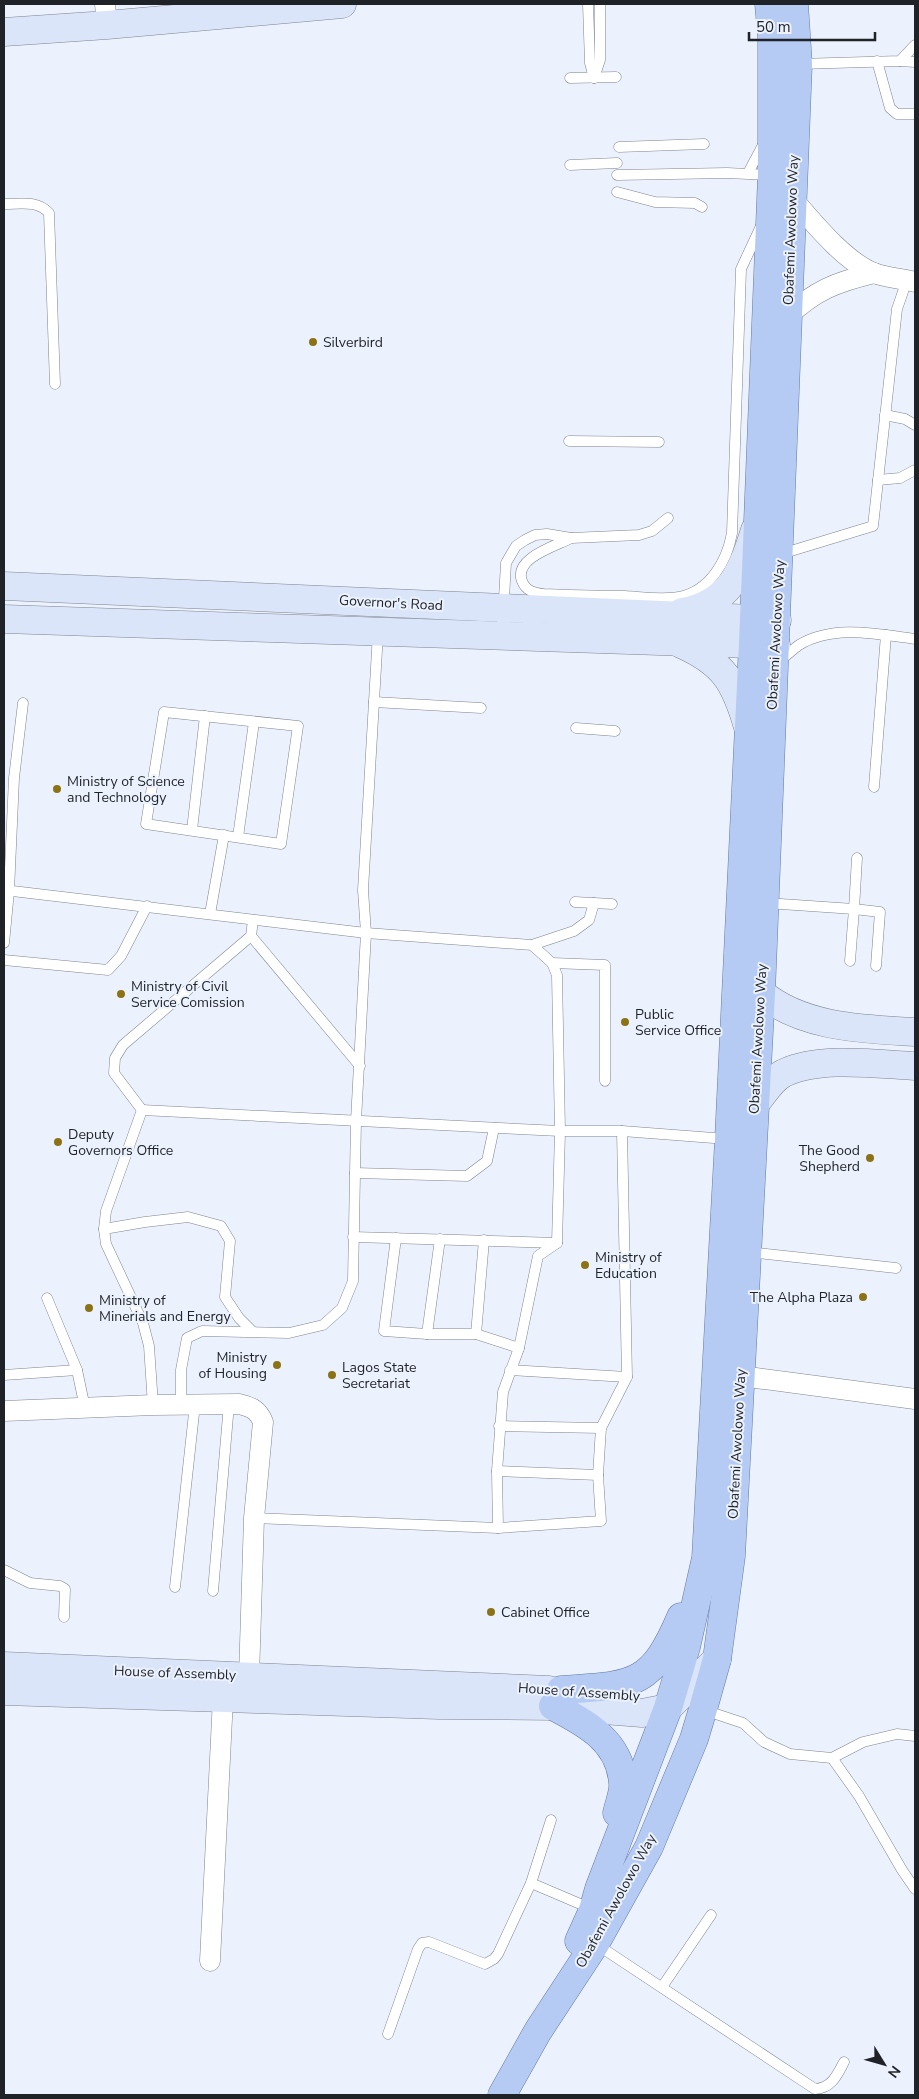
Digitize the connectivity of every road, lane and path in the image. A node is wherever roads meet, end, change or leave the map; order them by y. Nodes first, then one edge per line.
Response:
1 (342, 4) edge
2 (588, 4) edge
3 (600, 4) edge
4 (769, 4) edge
5 (794, 4) edge
6 (106, 15) edge
7 (4, 32) edge
8 (915, 45) edge
9 (877, 61) junction
10 (900, 61) junction
11 (915, 62) edge
12 (798, 64) junction
13 (616, 77) dead end
14 (570, 78) dead end
15 (594, 78) junction
16 (915, 114) edge
17 (704, 144) dead end
18 (619, 147) dead end
19 (617, 163) dead end
20 (570, 165) dead end
21 (760, 174) junction
22 (617, 175) dead end
23 (617, 192) dead end
24 (781, 201) junction
25 (4, 204) edge
26 (702, 207) dead end
27 (874, 273) junction
28 (911, 281) edge
29 (787, 317) junction
30 (55, 384) dead end
31 (886, 415) junction
32 (915, 425) edge
33 (569, 441) dead end
34 (659, 442) dead end
35 (915, 470) edge
36 (878, 480) junction
37 (668, 518) dead end
38 (757, 522) junction
39 (571, 538) junction
40 (780, 554) junction
41 (4, 586) edge
42 (658, 615) junction
43 (4, 619) edge
44 (502, 621) junction
45 (378, 632) junction
46 (886, 635) junction
47 (767, 638) junction
48 (915, 639) edge
49 (675, 641) junction
50 (374, 702) junction
51 (23, 703) dead end
52 (481, 708) dead end
53 (205, 716) junction
54 (254, 722) junction
55 (748, 727) junction
56 (576, 728) dead end
57 (615, 731) dead end
58 (874, 787) dead end
59 (192, 830) junction
60 (224, 835) junction
61 (238, 837) junction
62 (857, 858) dead end
63 (6, 891) edge
64 (575, 902) dead end
65 (594, 903) junction
66 (765, 903) junction
67 (612, 904) dead end
68 (147, 906) junction
69 (854, 909) junction
70 (210, 914) junction
71 (253, 920) junction
72 (366, 933) junction
73 (252, 936) junction
74 (4, 943) edge
75 (532, 945) junction
76 (4, 960) edge
77 (850, 961) dead end
78 (552, 963) junction
79 (876, 966) dead end
80 (761, 993) junction
81 (911, 1032) edge
82 (360, 1066) junction
83 (910, 1066) edge
84 (605, 1082) dead end
85 (755, 1104) junction
86 (142, 1110) junction
87 (356, 1121) junction
88 (494, 1128) junction
89 (560, 1131) junction
90 (622, 1131) junction
91 (729, 1139) junction
92 (355, 1173) junction
93 (104, 1229) junction
94 (353, 1237) junction
95 (396, 1238) junction
96 (440, 1239) junction
97 (484, 1240) junction
98 (557, 1243) junction
99 (747, 1252) junction
100 (896, 1268) dead end
101 (47, 1298) dead end
102 (252, 1331) junction
103 (427, 1334) junction
104 (476, 1334) junction
105 (519, 1348) junction
106 (77, 1370) junction
107 (510, 1370) junction
108 (4, 1375) edge
109 (627, 1376) junction
110 (741, 1376) junction
111 (915, 1399) edge
112 (188, 1404) junction
113 (229, 1404) junction
114 (153, 1405) junction
115 (84, 1408) junction
116 (4, 1412) edge
117 (499, 1426) junction
118 (601, 1428) junction
119 (497, 1471) junction
120 (598, 1475) junction
121 (254, 1518) junction
122 (498, 1528) junction
123 (706, 1558) junction
124 (4, 1570) edge
125 (175, 1587) dead end
126 (213, 1591) dead end
127 (64, 1617) dead end
128 (717, 1659) junction
129 (4, 1666) edge
130 (249, 1676) junction
131 (4, 1691) edge
132 (223, 1698) junction
133 (557, 1698) junction
134 (668, 1708) junction
135 (699, 1720) junction
136 (915, 1736) edge
137 (832, 1758) junction
138 (551, 1820) dead end
139 (531, 1883) junction
140 (915, 1889) edge
141 (596, 1900) junction
142 (711, 1915) dead end
143 (595, 1944) junction
144 (210, 1961) dead end
145 (662, 1987) junction
146 (538, 2031) junction
147 (388, 2034) dead end
148 (844, 2062) dead end
149 (502, 2095) edge

1 - 6 street
2 - 15 lane
3 - 15 lane
4 - 21 main road, Obafemi Awolowo Way
5 - 12 main road, Obafemi Awolowo Way
6 - 7 street
8 - 10 lane
9 - 10 lane
9 - 12 lane
9 - 16 lane
10 - 11 lane
12 - 24 main road, Obafemi Awolowo Way
13 - 15 lane
14 - 15 lane
17 - 18 lane
19 - 20 lane
21 - 22 lane
21 - 24 main road, Obafemi Awolowo Way
23 - 26 lane
24 - 27 street
24 - 29 main road, Obafemi Awolowo Way
24 - 38 main road, Obafemi Awolowo Way
24 - 39 lane
25 - 30 lane
27 - 28 street
27 - 29 street
28 - 31 lane
29 - 40 main road, Obafemi Awolowo Way
31 - 32 lane
31 - 36 lane
33 - 34 lane
35 - 36 lane
36 - 40 lane
37 - 39 lane
38 - 42 street
38 - 47 main road, Obafemi Awolowo Way
39 - 44 lane
40 - 47 main road, Obafemi Awolowo Way
41 - 44 street, Governor's Road
42 - 44 street, Governor's Road
42 - 47 street, Governor's Road
43 - 45 street, Governor's Road
44 - 45 street, Governor's Road
44 - 49 street, Governor's Road
45 - 50 lane
46 - 47 lane
46 - 48 lane
46 - 58 lane
47 - 49 street, Governor's Road
47 - 55 main road, Obafemi Awolowo Way
47 - 66 main road, Obafemi Awolowo Way
49 - 55 street
50 - 52 lane
50 - 72 lane
51 - 63 lane
53 - 54 lane
53 - 59 lane
53 - 59 lane
54 - 61 lane
54 - 61 lane
55 - 91 main road, Obafemi Awolowo Way
56 - 57 lane
59 - 60 lane
60 - 61 lane
60 - 70 lane
62 - 69 lane
63 - 68 lane
63 - 74 lane
64 - 65 lane
65 - 67 lane
65 - 75 lane
66 - 69 lane
66 - 80 main road, Obafemi Awolowo Way
68 - 70 lane
68 - 76 lane
69 - 77 lane
69 - 79 lane
70 - 71 lane
71 - 72 lane
71 - 73 lane
72 - 75 lane
72 - 82 lane
73 - 82 lane
73 - 86 lane
75 - 78 lane
78 - 84 lane
78 - 89 lane
80 - 81 street
80 - 85 main road, Obafemi Awolowo Way
81 - 83 street
82 - 87 lane
83 - 85 street
85 - 99 main road, Obafemi Awolowo Way
86 - 87 lane
86 - 93 lane
87 - 88 lane
87 - 92 lane
88 - 89 lane
88 - 92 lane
89 - 90 lane
89 - 98 lane
90 - 91 lane
90 - 109 lane
91 - 123 main road, Obafemi Awolowo Way
92 - 94 lane
93 - 102 lane
93 - 114 lane
94 - 95 lane
94 - 102 lane
95 - 96 lane
95 - 103 lane
96 - 97 lane
96 - 103 lane
97 - 98 lane
97 - 104 lane
98 - 105 lane
99 - 100 lane
99 - 110 main road, Obafemi Awolowo Way
101 - 106 lane
102 - 112 lane
103 - 104 lane
104 - 105 lane
105 - 107 lane
106 - 108 lane
106 - 115 lane
107 - 109 lane
107 - 117 lane
109 - 118 lane
110 - 111 street
110 - 128 main road, Obafemi Awolowo Way
112 - 113 street
112 - 114 street
112 - 125 lane
113 - 121 street
113 - 126 lane
114 - 115 street
115 - 116 street
117 - 118 lane
117 - 119 lane
118 - 120 lane
119 - 120 lane
119 - 122 lane
120 - 122 lane
121 - 122 lane
121 - 130 street
123 - 133 main road
123 - 134 main road, Obafemi Awolowo Way
124 - 127 lane
128 - 134 street
128 - 135 main road, Obafemi Awolowo Way
129 - 130 street, House of Assembly
130 - 133 street, House of Assembly
131 - 132 street, House of Assembly
132 - 133 street, House of Assembly
132 - 144 street
133 - 134 street, House of Assembly
133 - 141 main road
134 - 135 street
134 - 141 main road, Obafemi Awolowo Way
135 - 137 lane
135 - 143 main road, Obafemi Awolowo Way
136 - 137 lane
137 - 140 lane
138 - 139 lane
139 - 141 lane
139 - 147 lane
141 - 146 main road, Obafemi Awolowo Way
142 - 145 lane
143 - 145 lane
143 - 146 main road, Obafemi Awolowo Way
145 - 148 lane
146 - 149 main road, Obafemi Awolowo Way

